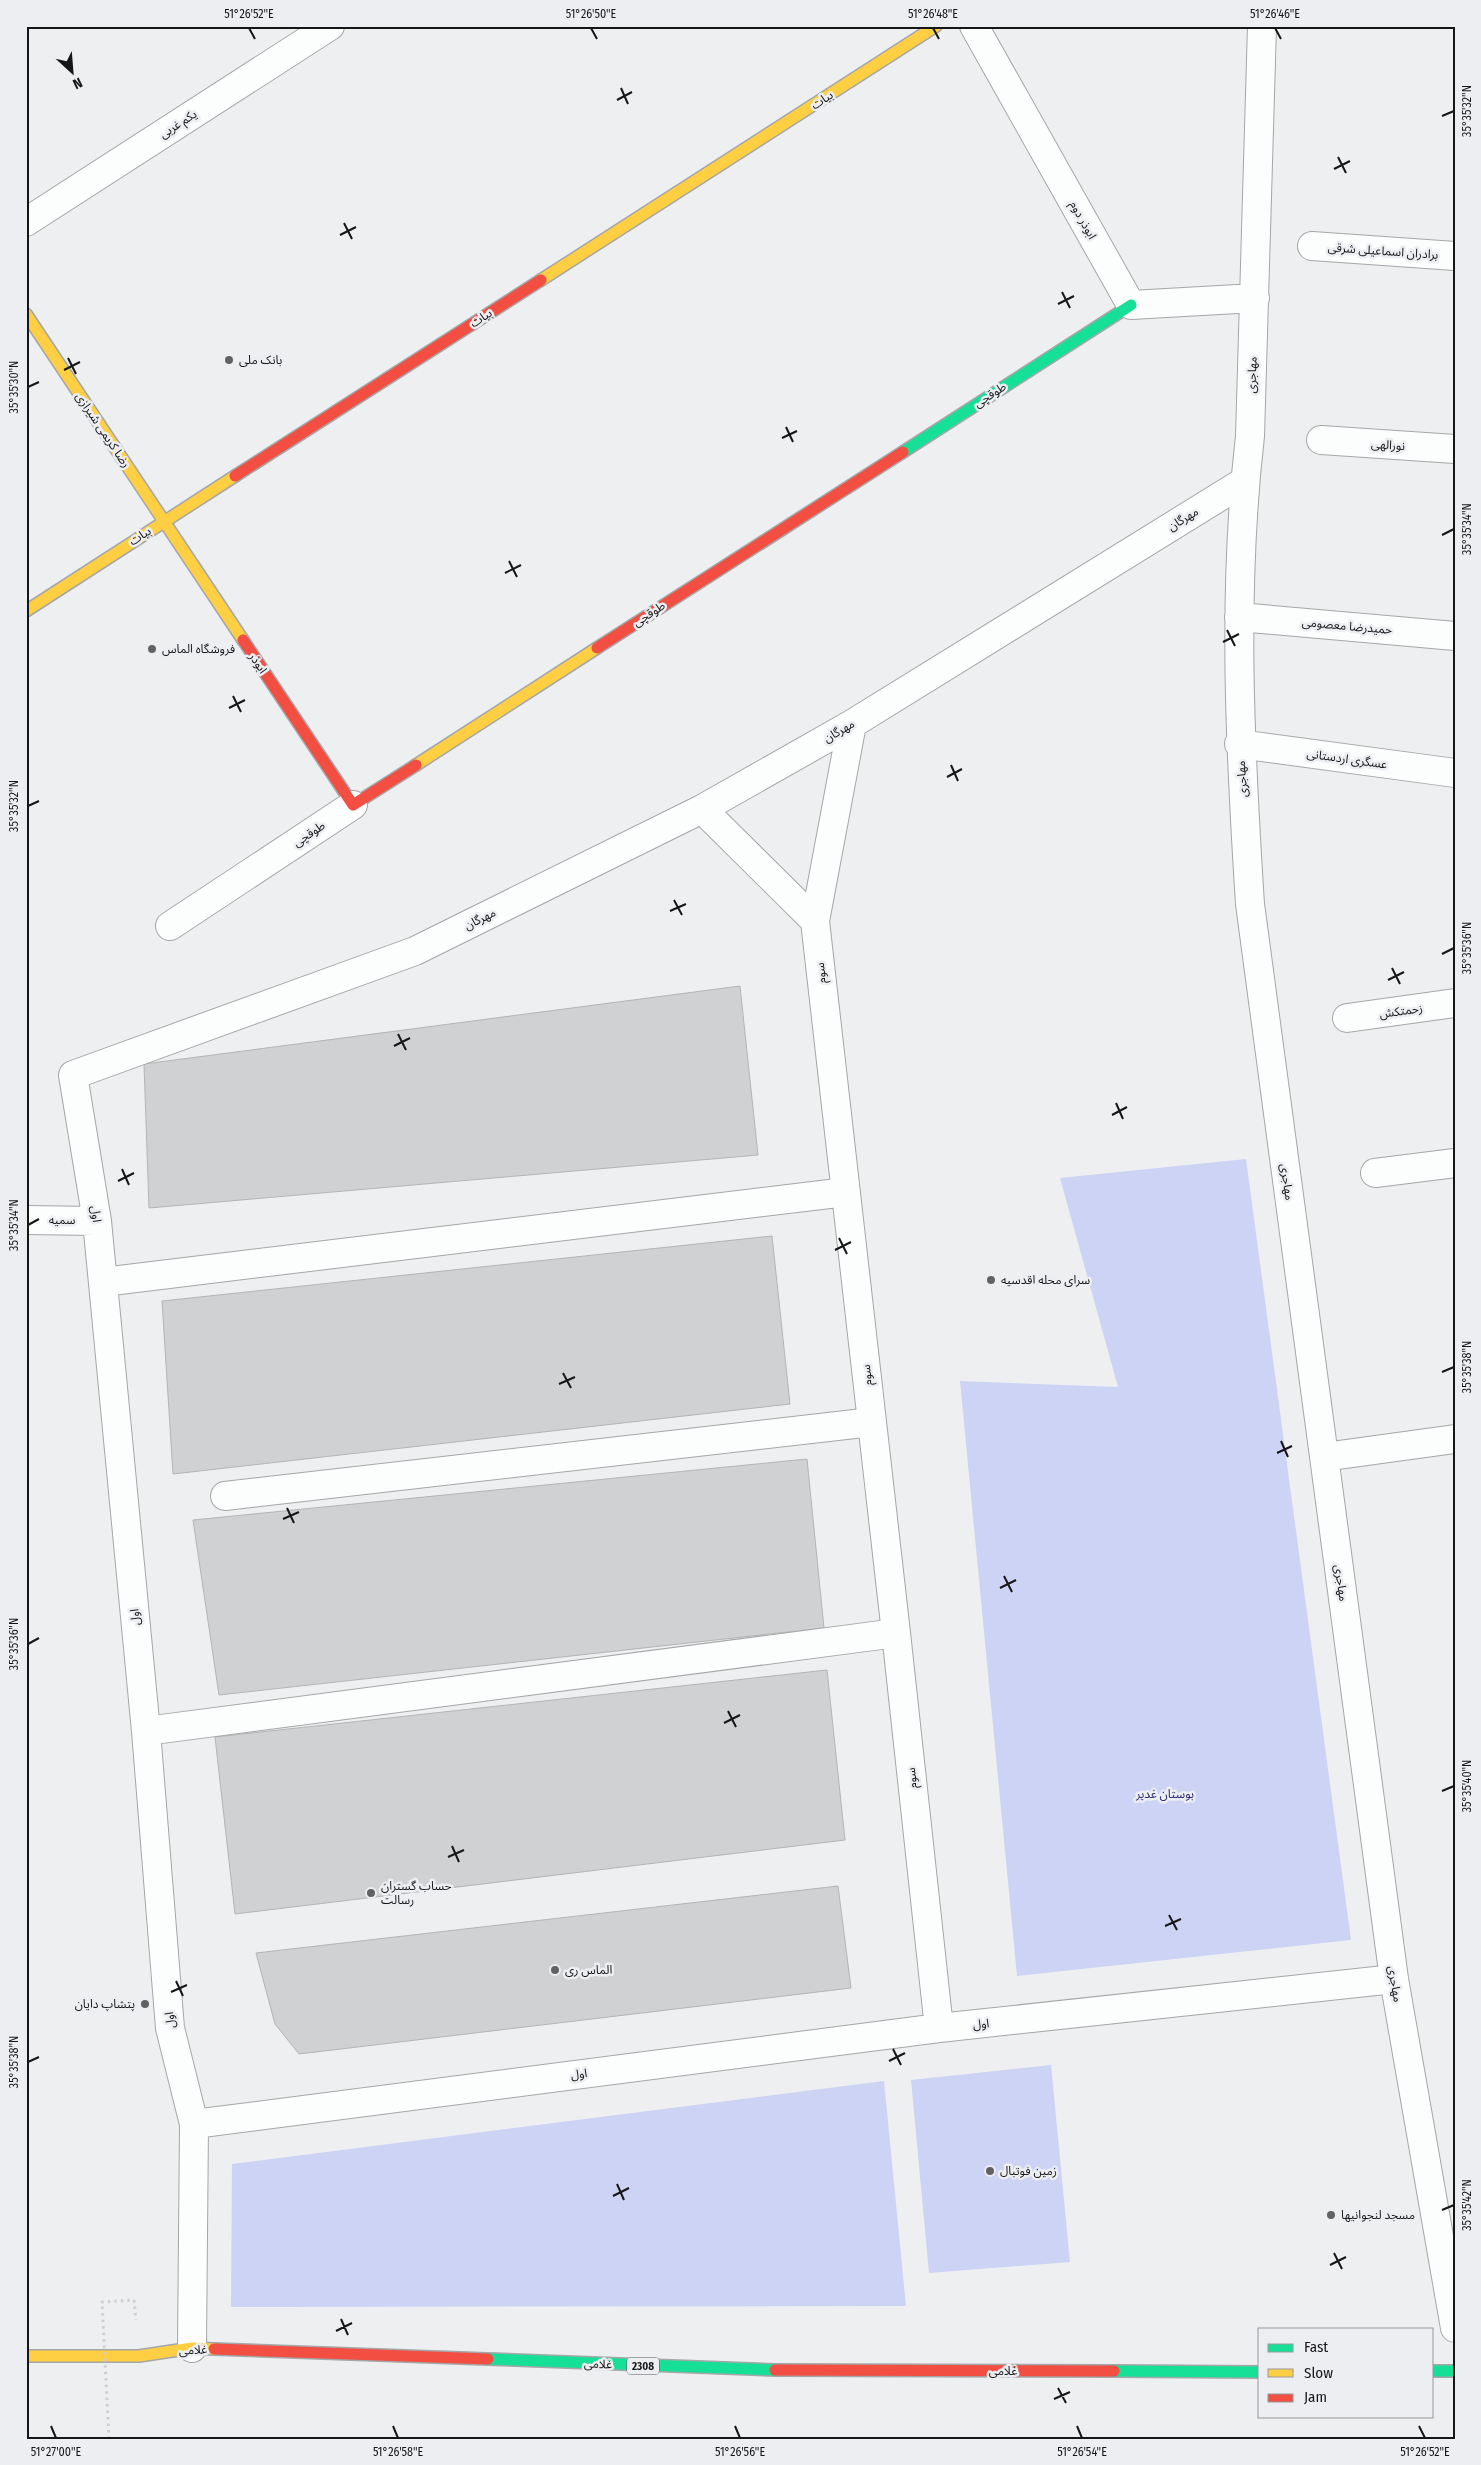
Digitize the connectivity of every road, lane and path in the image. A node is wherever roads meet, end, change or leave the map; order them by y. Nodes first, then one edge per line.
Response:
1 (330, 26) edge
2 (936, 26) edge
3 (974, 26) edge
4 (1262, 26) edge
5 (26, 222) edge
6 (1312, 246) dead end
7 (1455, 256) edge
8 (1254, 298) junction
9 (1130, 305) junction
10 (26, 314) edge
11 (1321, 440) dead end
12 (1455, 450) edge
13 (1245, 481) junction
14 (163, 521) junction
15 (26, 611) edge
16 (1240, 617) junction
17 (1455, 636) edge
18 (852, 724) junction
19 (1239, 744) junction
20 (1455, 773) edge
21 (353, 805) junction
22 (702, 809) junction
23 (816, 921) junction
24 (170, 926) dead end
25 (415, 951) joint
26 (1455, 1003) edge
27 (1347, 1018) dead end
28 (1455, 1163) edge
29 (1375, 1173) dead end
30 (846, 1192) junction
31 (26, 1220) edge
32 (97, 1221) junction
33 (103, 1282) junction
34 (872, 1422) junction
35 (1455, 1439) edge
36 (1324, 1457) junction
37 (224, 1496) dead end
38 (896, 1633) junction
39 (146, 1731) junction
40 (1394, 1979) junction
41 (938, 2028) junction
42 (194, 2124) junction
43 (134, 2300) dead end
44 (1455, 2328) edge
45 (192, 2348) junction
46 (26, 2356) edge
47 (1434, 2371) edge
48 (1455, 2371) edge
49 (1258, 2372) edge
50 (109, 2439) edge

1 - 5 street, یکم غربی
2 - 14 main road, بیات
3 - 9 street, ابوذر دوم
4 - 8 street, مهاجری
6 - 7 street, برادران اسماعیلی شرقی
8 - 9 street
8 - 13 street, مهاجری
9 - 21 main road, طوقچی
10 - 14 main road, رضا کریمی شیرازی
11 - 12 street, نورالهی
13 - 16 street, مهاجری
13 - 18 street, مهرگان
14 - 15 main road, بیات
14 - 21 main road, ابوذر
16 - 17 street, حمیدرضا معصومی
16 - 19 street, مهاجری
18 - 22 street, مهرگان
18 - 23 street, سوم
19 - 20 street, عسگری اردستانی
19 - 36 street, مهاجری
21 - 24 street, طوقچی
22 - 23 street
22 - 25 street, مهرگان
23 - 30 street, سوم
25 - 32 street, اول
26 - 27 street, زحمتکش
28 - 29 street
30 - 33 street
30 - 34 street, سوم
31 - 32 street, سمیه
32 - 33 street, اول
33 - 39 street, اول
34 - 37 street
34 - 38 street, سوم
35 - 36 street
36 - 40 street, مهاجری
38 - 39 street
38 - 41 street, سوم
39 - 42 street, اول
40 - 41 street, اول
40 - 44 street, مهاجری
41 - 42 street, اول
42 - 45 street
43 - 50 path, bridge
45 - 46 main road, غلامی / 2308
45 - 49 main road, غلامی / 2308
47 - 48 main road

